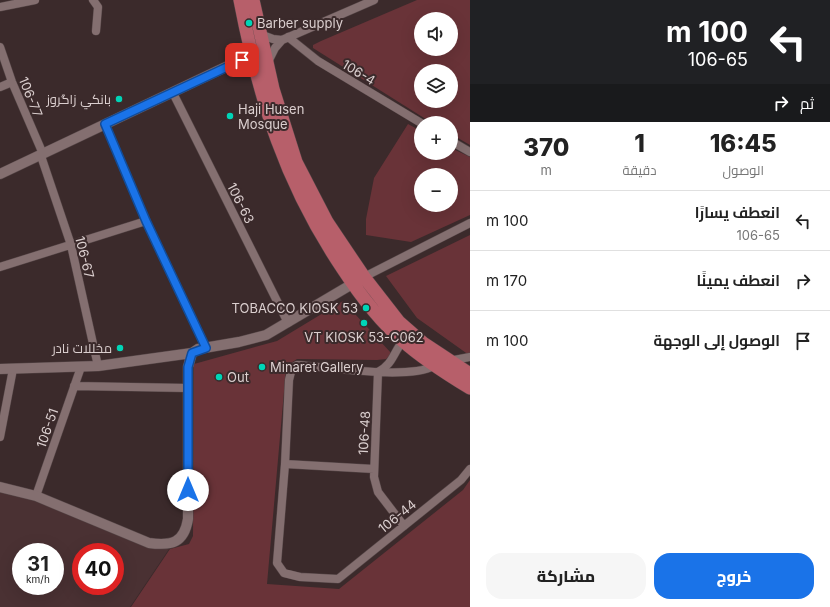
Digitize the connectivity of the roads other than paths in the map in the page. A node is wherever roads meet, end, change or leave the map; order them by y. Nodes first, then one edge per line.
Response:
1 (35, 0) edge
2 (93, 0) edge
3 (240, 0) edge
4 (253, 0) edge
5 (374, 0) edge
6 (0, 7) edge
7 (96, 31) dead end
8 (260, 34) junction
9 (285, 39) junction
10 (0, 47) edge
11 (250, 55) junction
12 (267, 65) junction
13 (12, 82) junction
14 (0, 87) edge
15 (173, 93) junction
16 (414, 119) edge
17 (105, 124) junction
18 (458, 145) edge
19 (470, 152) edge
20 (42, 155) junction
21 (0, 174) edge
22 (146, 221) junction
23 (470, 223) edge
24 (71, 245) junction
25 (0, 267) edge
26 (358, 281) junction
27 (288, 323) junction
28 (403, 341) junction
29 (206, 348) junction
30 (192, 353) junction
31 (470, 357) edge
32 (448, 361) junction
33 (98, 366) junction
34 (434, 366) junction
35 (81, 367) junction
36 (0, 369) edge
37 (13, 369) junction
38 (378, 372) junction
39 (470, 374) edge
40 (74, 386) junction
41 (188, 388) junction
42 (470, 388) edge
43 (0, 436) edge
44 (285, 464) junction
45 (374, 469) junction
46 (470, 469) edge
47 (0, 487) edge
48 (36, 496) junction
49 (404, 526) junction

1 - 6 street
2 - 7 street
3 - 11 main road
4 - 8 main road
5 - 9 street
8 - 9 street
8 - 12 main road
9 - 12 street
9 - 16 street, 106-4
10 - 13 street, 106-77
11 - 15 street
11 - 26 main road
12 - 26 main road
13 - 14 street
13 - 20 street, 106-77
15 - 17 street
15 - 27 street, 106-63
17 - 20 street
17 - 22 street
18 - 19 street
20 - 21 street
20 - 24 street, 106-67
22 - 24 street
22 - 29 street
23 - 26 street
24 - 25 street
24 - 33 street, 106-67
26 - 27 street
26 - 28 main road
26 - 32 main road
27 - 29 street
28 - 34 main road
28 - 38 street
29 - 30 street
30 - 33 street
30 - 41 street
31 - 32 street
32 - 39 main road
33 - 35 street
34 - 38 street
34 - 42 main road
35 - 37 street
35 - 40 street, 106-51
36 - 37 street
37 - 43 street
38 - 44 street
38 - 45 street, 106-48
40 - 41 street
40 - 48 street, 106-51
41 - 48 street
44 - 45 street
44 - 49 street, 106-44
45 - 49 street, 106-48
46 - 49 street, 106-44
47 - 48 street

